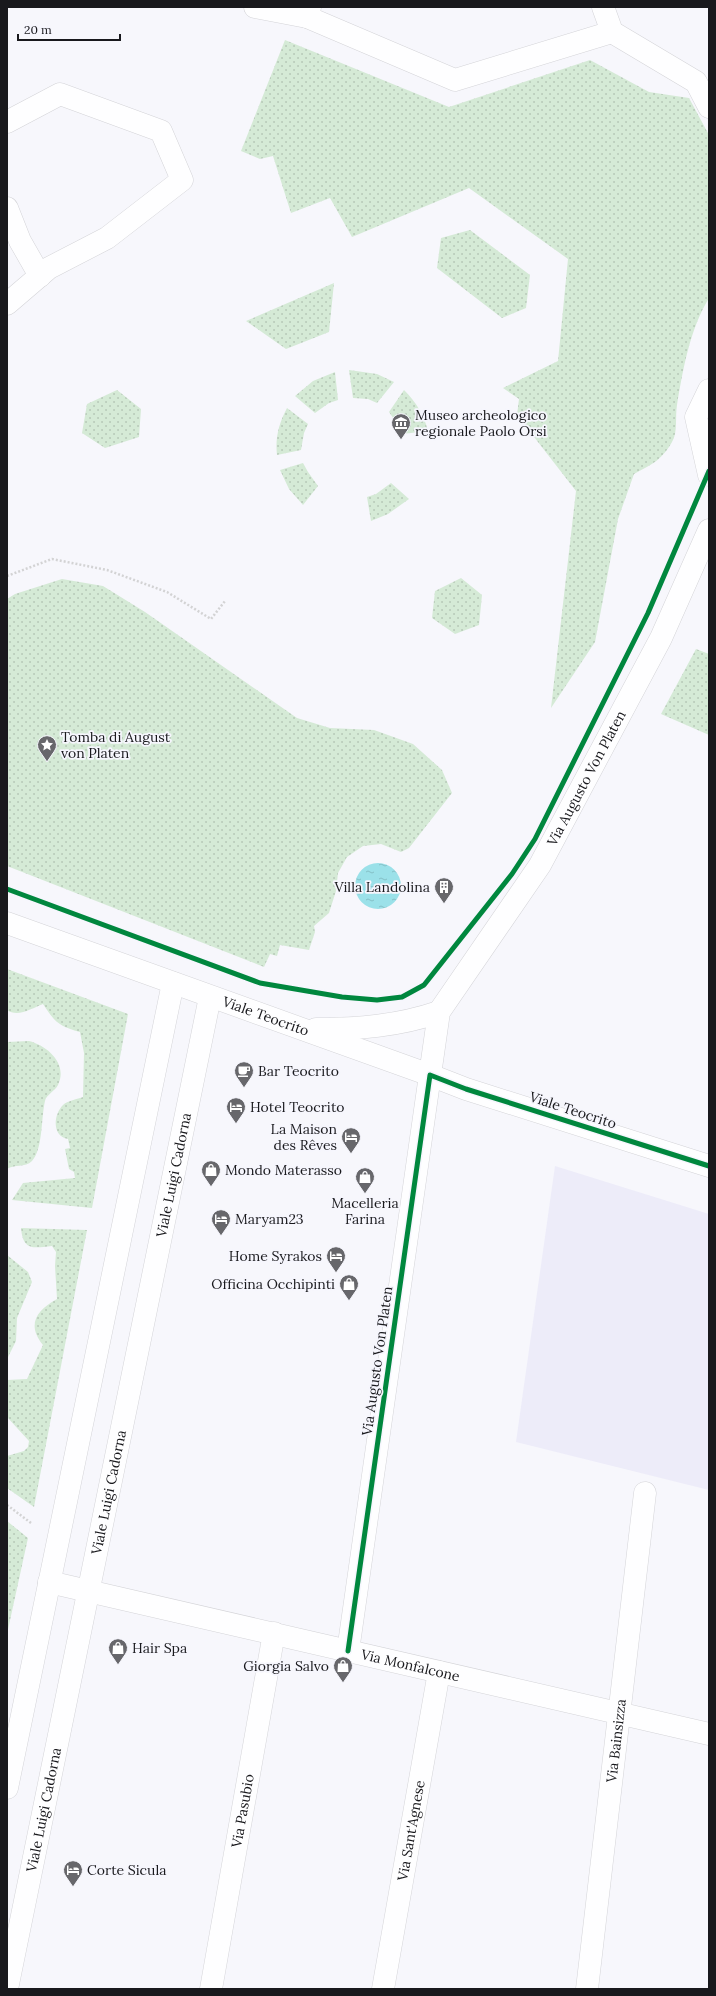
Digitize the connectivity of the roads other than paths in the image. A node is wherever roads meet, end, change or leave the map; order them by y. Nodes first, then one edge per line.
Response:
1 (255, 7) edge
2 (602, 7) edge
3 (308, 12) edge
4 (612, 32) junction
5 (709, 107) edge
6 (7, 122) edge
7 (7, 208) edge
8 (13, 239) edge
9 (40, 276) junction
10 (7, 304) edge
11 (709, 390) edge
12 (709, 475) edge
13 (709, 530) edge
14 (7, 923) edge
15 (174, 983) junction
16 (210, 997) junction
17 (439, 1012) junction
18 (299, 1028) junction
19 (430, 1075) junction
20 (709, 1166) edge
21 (645, 1493) dead end
22 (49, 1582) junction
23 (88, 1591) junction
24 (274, 1633) junction
25 (348, 1651) junction
26 (439, 1672) junction
27 (619, 1713) junction
28 (709, 1734) edge
29 (7, 1788) edge
30 (7, 1989) edge
31 (211, 1989) edge
32 (383, 1989) edge
33 (587, 1989) edge

1 - 3 street
2 - 4 street
3 - 4 street
4 - 5 street
6 - 9 street
7 - 8 street
8 - 9 street
9 - 10 street
11 - 12 street
13 - 17 street, Via Augusto Von Platen
14 - 15 street, Viale Teocrito
15 - 16 street, Viale Teocrito
15 - 22 street
16 - 18 street, Viale Teocrito
16 - 23 street, Viale Luigi Cadorna
17 - 18 street
17 - 19 street, Via Augusto Von Platen
18 - 19 street, Viale Teocrito
19 - 20 street, Viale Teocrito
19 - 25 street, Via Augusto Von Platen
21 - 27 street, Via Bainsizza
22 - 23 street, Via Monfalcone
22 - 29 street
23 - 24 street, Via Monfalcone
23 - 30 street, Viale Luigi Cadorna
24 - 25 street, Via Monfalcone
24 - 31 street, Via Pasubio
25 - 26 street, Via Monfalcone
26 - 27 street, Via Monfalcone
26 - 32 street, Via Sant'Agnese
27 - 28 street, Via Monfalcone
27 - 33 street, Via Bainsizza

